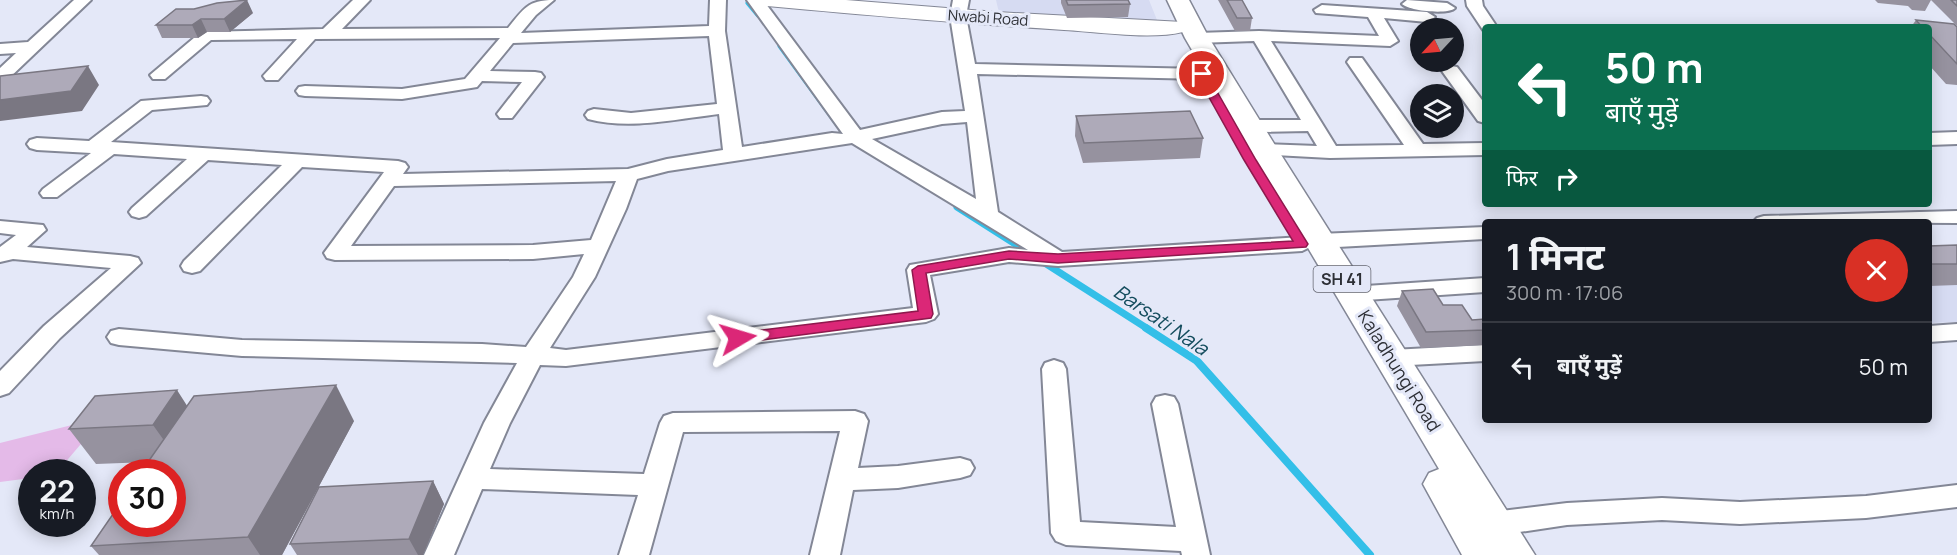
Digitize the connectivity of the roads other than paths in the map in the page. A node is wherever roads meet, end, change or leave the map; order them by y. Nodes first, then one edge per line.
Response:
1 (83, 0) edge
2 (362, 0) edge
3 (546, 0) edge
4 (718, 0) edge
5 (755, 0) edge
6 (767, 0) edge
7 (1474, 0) edge
8 (1319, 5) edge
9 (1377, 6) edge
10 (959, 8) edge
11 (1447, 8) dead end
12 (1427, 17) dead end
13 (1180, 18) edge
14 (1247, 18) edge
15 (1487, 24) edge
16 (717, 31) junction
17 (319, 34) junction
18 (511, 35) junction
19 (1258, 36) junction
20 (1340, 39) junction
21 (34, 46) junction
22 (0, 49) edge
23 (1356, 62) dead end
24 (967, 69) junction
25 (1452, 72) edge
26 (1202, 74) junction
27 (159, 75) dead end
28 (0, 76) edge
29 (272, 76) dead end
30 (477, 76) junction
31 (305, 91) dead end
32 (201, 101) dead end
33 (727, 108) junction
34 (1482, 113) edge
35 (507, 114) dead end
36 (594, 115) dead end
37 (975, 116) junction
38 (1314, 125) junction
39 (848, 138) junction
40 (1257, 138) junction
41 (1957, 138) edge
42 (1932, 139) edge
43 (37, 144) dead end
44 (102, 147) junction
45 (1482, 149) edge
46 (1417, 150) junction
47 (1330, 152) junction
48 (204, 154) junction
49 (733, 154) junction
50 (299, 159) junction
51 (628, 176) junction
52 (389, 180) junction
53 (50, 193) dead end
54 (139, 212) dead end
55 (988, 216) junction
56 (1957, 217) edge
57 (1880, 219) edge
58 (0, 227) edge
59 (1482, 233) edge
60 (1311, 243) junction
61 (598, 246) junction
62 (4, 255) edge
63 (1043, 257) junction
64 (192, 266) dead end
65 (1482, 285) edge
66 (1351, 294) junction
67 (1957, 332) edge
68 (1932, 334) edge
69 (118, 337) dead end
70 (1482, 353) edge
71 (532, 357) junction
72 (1382, 359) junction
73 (1054, 369) dead end
74 (0, 387) edge
75 (1165, 405) dead end
76 (960, 468) dead end
77 (487, 480) dead end
78 (842, 480) junction
79 (654, 485) junction
80 (1957, 496) edge
81 (1489, 540) edge
82 (1195, 548) edge
83 (439, 555) edge
84 (634, 555) edge
85 (825, 555) edge

1 - 21 street
2 - 17 street
3 - 18 street
4 - 16 street
5 - 39 street
6 - 10 street, Nwabi Road
7 - 15 street
8 - 9 street
8 - 20 street
9 - 11 street
9 - 12 street
9 - 20 street
10 - 13 street, Nwabi Road
10 - 24 street
13 - 19 street
13 - 26 main road, Kaladhungi Road / SH 41
13 - 40 main road, Kaladhungi Road / SH 41
14 - 19 street
16 - 18 street
16 - 33 street
17 - 18 street
17 - 27 street
17 - 29 street
18 - 30 street
19 - 20 street
19 - 38 street
21 - 22 street
21 - 28 street
23 - 46 street
24 - 26 street
24 - 37 street
25 - 34 street
26 - 60 main road, Kaladhungi Road / SH 41
30 - 31 street
30 - 35 street
32 - 44 street
33 - 36 street
33 - 49 street
37 - 39 street
37 - 55 street
38 - 40 street
38 - 47 street
39 - 49 street
39 - 55 street
40 - 47 street
40 - 60 main road, Kaladhungi Road / SH 41
41 - 42 street
43 - 44 street
44 - 48 street
44 - 53 street
45 - 46 street
46 - 47 street
48 - 50 street
48 - 54 street
49 - 51 street
50 - 52 street
50 - 64 street
51 - 52 street
51 - 61 street
52 - 61 street
55 - 63 street
56 - 57 street
58 - 62 street
59 - 60 street
60 - 63 street
60 - 66 main road, Kaladhungi Road / SH 41
60 - 72 main road, Kaladhungi Road / SH 41
61 - 71 street
62 - 74 street
63 - 71 street
65 - 66 street
66 - 72 main road, Kaladhungi Road / SH 41
67 - 68 street
69 - 71 street
70 - 72 street
71 - 83 street
72 - 81 main road, Kaladhungi Road / SH 41
73 - 82 street
75 - 82 street
76 - 78 street
77 - 79 street
78 - 79 street
78 - 85 street
79 - 84 street
80 - 81 street

